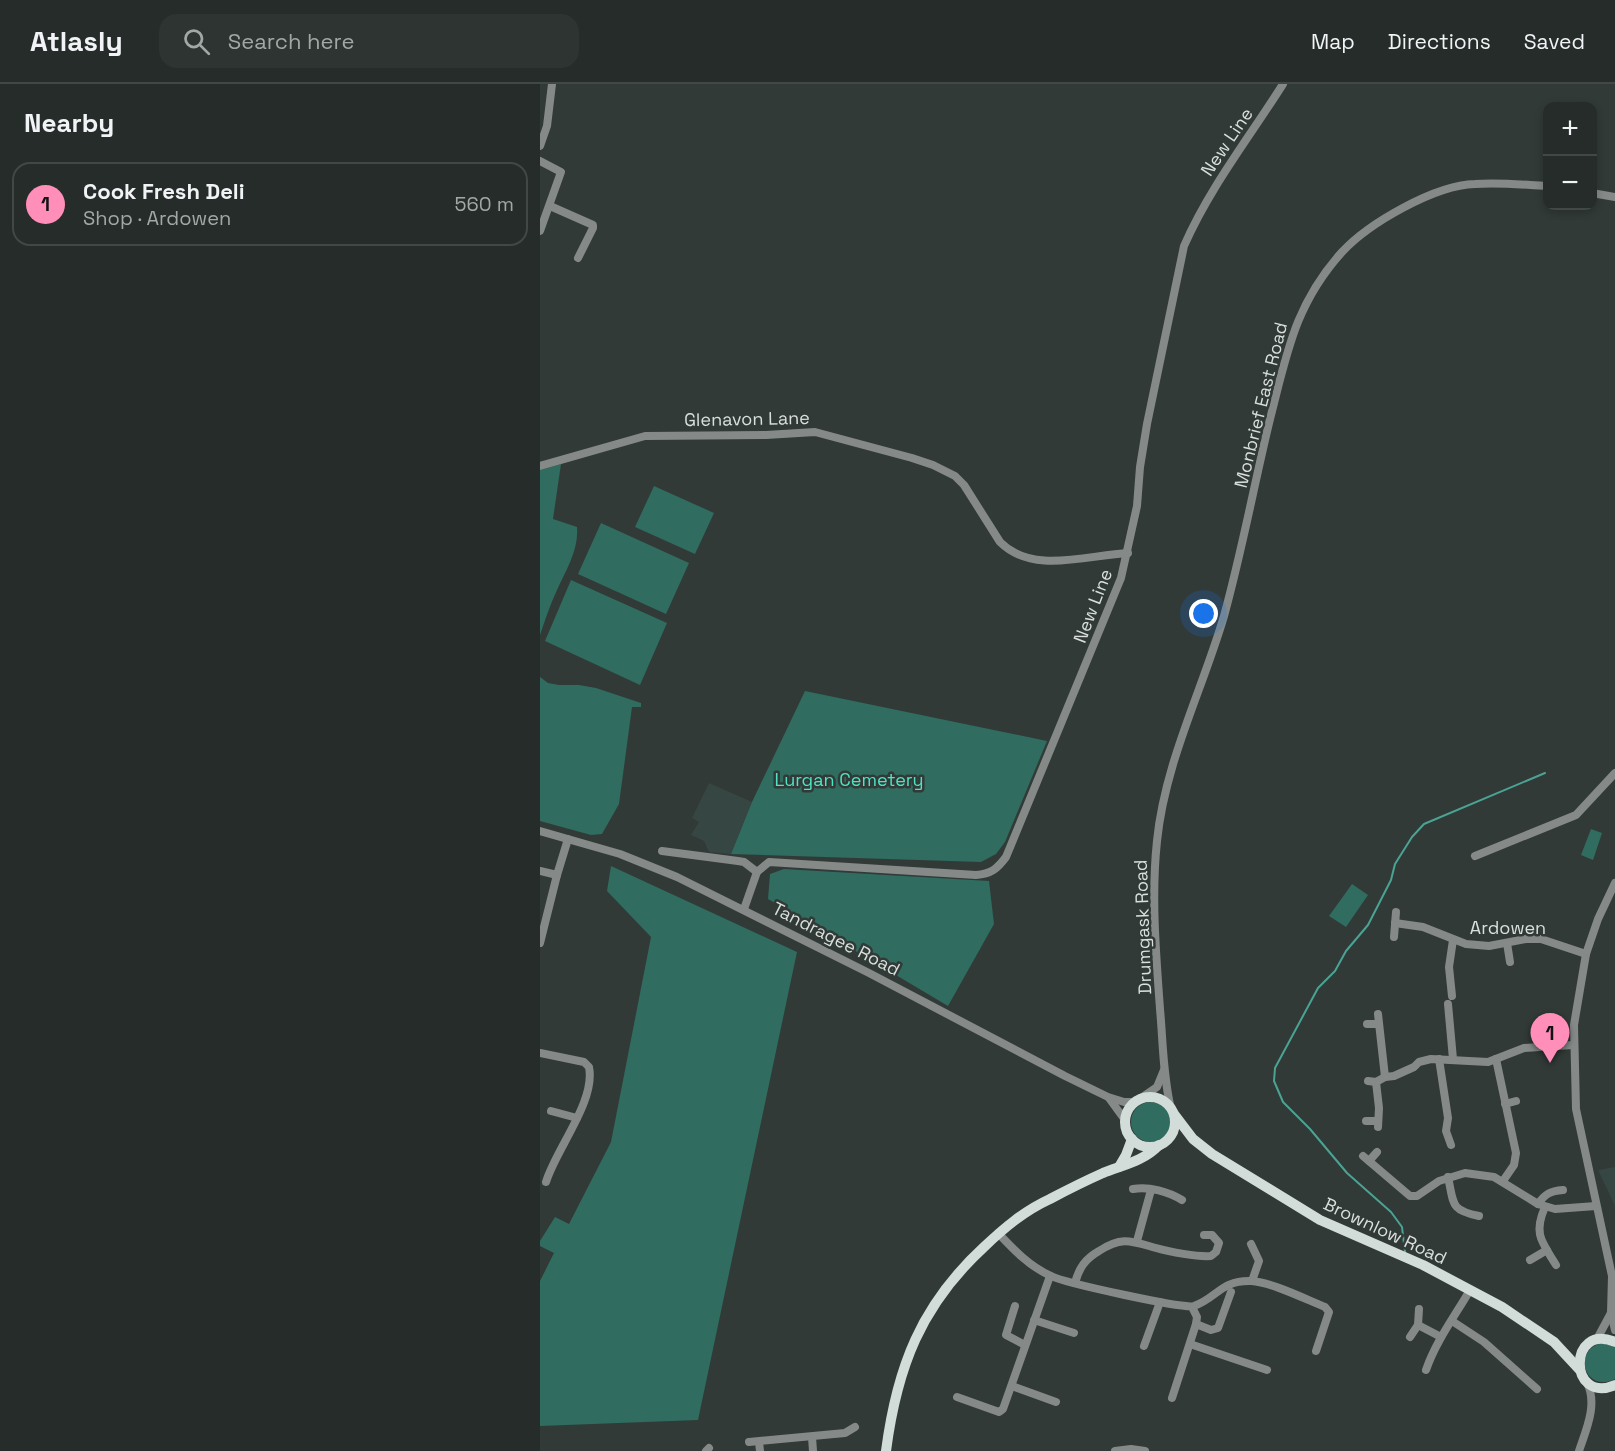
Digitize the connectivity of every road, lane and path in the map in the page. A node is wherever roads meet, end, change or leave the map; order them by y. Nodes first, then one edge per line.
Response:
1 (552, 84) edge
2 (1283, 84) edge
3 (540, 146) edge
4 (540, 161) edge
5 (1543, 186) edge
6 (1597, 194) edge
7 (1615, 197) edge
8 (550, 206) junction
9 (540, 231) edge
10 (578, 258) dead end
11 (540, 466) edge
12 (1128, 553) junction
13 (1175, 755) joint
14 (1615, 773) edge
15 (540, 831) edge
16 (568, 839) junction
17 (662, 851) dead end
18 (1475, 856) dead end
19 (540, 871) edge
20 (757, 872) junction
21 (557, 875) junction
22 (1615, 883) edge
23 (544, 909) edge
24 (744, 909) junction
25 (1396, 912) dead end
26 (1395, 923) junction
27 (1394, 937) dead end
28 (1453, 939) junction
29 (540, 943) edge
30 (1507, 944) junction
31 (1586, 954) junction
32 (1510, 962) dead end
33 (1441, 989) dead end
34 (1448, 1004) dead end
35 (1378, 1014) dead end
36 (1367, 1024) dead end
37 (1378, 1024) junction
38 (1573, 1045) junction
39 (540, 1053) edge
40 (1439, 1059) junction
41 (1453, 1059) junction
42 (1496, 1059) junction
43 (1165, 1065) junction
44 (1385, 1077) junction
45 (1108, 1097) junction
46 (1138, 1100) junction
47 (1516, 1101) dead end
48 (1505, 1104) junction
49 (551, 1111) dead end
50 (1173, 1111) junction
51 (577, 1118) junction
52 (1125, 1120) junction
53 (1366, 1121) dead end
54 (1132, 1139) junction
55 (1164, 1142) junction
56 (1451, 1145) dead end
57 (1204, 1149) junction
58 (1377, 1152) dead end
59 (540, 1167) edge
60 (1118, 1167) junction
61 (549, 1170) junction
62 (1448, 1178) junction
63 (1503, 1181) junction
64 (546, 1182) dead end
65 (1133, 1189) dead end
66 (1151, 1190) junction
67 (1563, 1190) dead end
68 (1182, 1200) dead end
69 (1541, 1205) junction
70 (1596, 1206) junction
71 (1479, 1216) dead end
72 (998, 1233) junction
73 (1204, 1235) dead end
74 (1137, 1241) junction
75 (1251, 1244) dead end
76 (1547, 1250) junction
77 (1530, 1260) dead end
78 (1556, 1265) dead end
79 (1050, 1276) junction
80 (1252, 1281) junction
81 (1075, 1283) junction
82 (1470, 1290) junction
83 (1231, 1292) dead end
84 (1160, 1302) junction
85 (1015, 1306) dead end
86 (1192, 1306) junction
87 (1419, 1309) dead end
88 (1611, 1313) junction
89 (1034, 1320) junction
90 (1452, 1321) junction
91 (1197, 1324) junction
92 (1419, 1325) junction
93 (1615, 1330) edge
94 (1074, 1333) dead end
95 (1410, 1337) dead end
96 (1441, 1337) junction
97 (1597, 1340) junction
98 (1554, 1342) junction
99 (1615, 1342) edge
100 (1190, 1344) junction
101 (1026, 1345) junction
102 (1586, 1345) junction
103 (1144, 1346) dead end
104 (1316, 1351) dead end
105 (1579, 1369) junction
106 (1267, 1370) dead end
107 (1426, 1370) dead end
108 (1586, 1382) junction
109 (1012, 1386) junction
110 (1611, 1386) edge
111 (1538, 1389) dead end
112 (957, 1397) dead end
113 (1172, 1398) dead end
114 (1056, 1402) dead end
115 (1592, 1404) junction
116 (855, 1427) dead end
117 (812, 1437) junction
118 (749, 1442) dead end
119 (759, 1442) junction
120 (760, 1451) edge
121 (813, 1451) edge
122 (886, 1451) edge
123 (1115, 1451) edge
124 (1145, 1451) edge
125 (1579, 1451) edge

1 - 3 street
2 - 12 street, New Line
4 - 8 street
5 - 13 street, Monbrief East Road
6 - 7 street
8 - 9 street
8 - 10 street
11 - 12 street, Glenavon Lane
12 - 20 street, New Line
13 - 43 street, Drumgask Road
14 - 18 street
15 - 16 street, Tandragee Road
16 - 21 street
16 - 24 street, Tandragee Road
17 - 20 street
19 - 21 street
20 - 24 street
21 - 23 street
22 - 31 street
23 - 29 street
24 - 45 street, Tandragee Road
25 - 26 street
26 - 27 street
26 - 28 street, Ardowen
28 - 30 street, Ardowen
28 - 33 street
30 - 31 street, Ardowen
30 - 32 street
31 - 38 street
34 - 41 street
35 - 37 street
36 - 37 street
37 - 44 street
38 - 42 street
38 - 70 street
39 - 51 street
40 - 41 street
40 - 44 street
40 - 56 street
41 - 42 street
42 - 48 street
43 - 46 street
43 - 50 street, Drumgask Road
44 - 53 street
45 - 46 street, Tandragee Road
45 - 52 street, Tandragee Road
46 - 50 main road
46 - 52 main road
47 - 48 street
48 - 63 street
49 - 51 street
50 - 55 main road
50 - 57 main road, Brownlow Road
51 - 61 street
52 - 54 main road
54 - 55 main road
54 - 60 main road
55 - 57 main road, Brownlow Road
55 - 60 main road
57 - 82 main road, Brownlow Road
58 - 62 street
59 - 61 street
60 - 72 main road
61 - 64 street
62 - 63 street
62 - 71 street
63 - 69 street
65 - 66 street
66 - 68 street
66 - 74 street
67 - 69 street
69 - 70 street
69 - 76 street
70 - 88 street
72 - 79 street
72 - 122 main road
73 - 74 street
74 - 81 street
75 - 80 street
76 - 77 street
76 - 78 street
79 - 81 street
79 - 89 street
80 - 86 street
80 - 104 street
81 - 84 street
82 - 90 street
82 - 98 main road, Brownlow Road
83 - 91 street
84 - 86 street
84 - 103 street
85 - 101 street
86 - 91 street
87 - 92 street
88 - 93 street
88 - 97 street
89 - 94 street
89 - 101 street
90 - 96 street
90 - 111 street
91 - 100 street
92 - 95 street
92 - 96 street
96 - 107 street
97 - 99 main road
97 - 102 main road
98 - 102 main road, Brownlow Road
98 - 105 main road, Brownlow Road
100 - 106 street
100 - 113 street
101 - 109 street
102 - 105 main road
105 - 108 main road, Brownlow Road
108 - 110 main road
108 - 115 street
109 - 112 street
109 - 114 street
110 - 115 street
115 - 125 street
116 - 117 street
117 - 119 street
117 - 121 street
118 - 119 street
119 - 120 street
123 - 124 street

